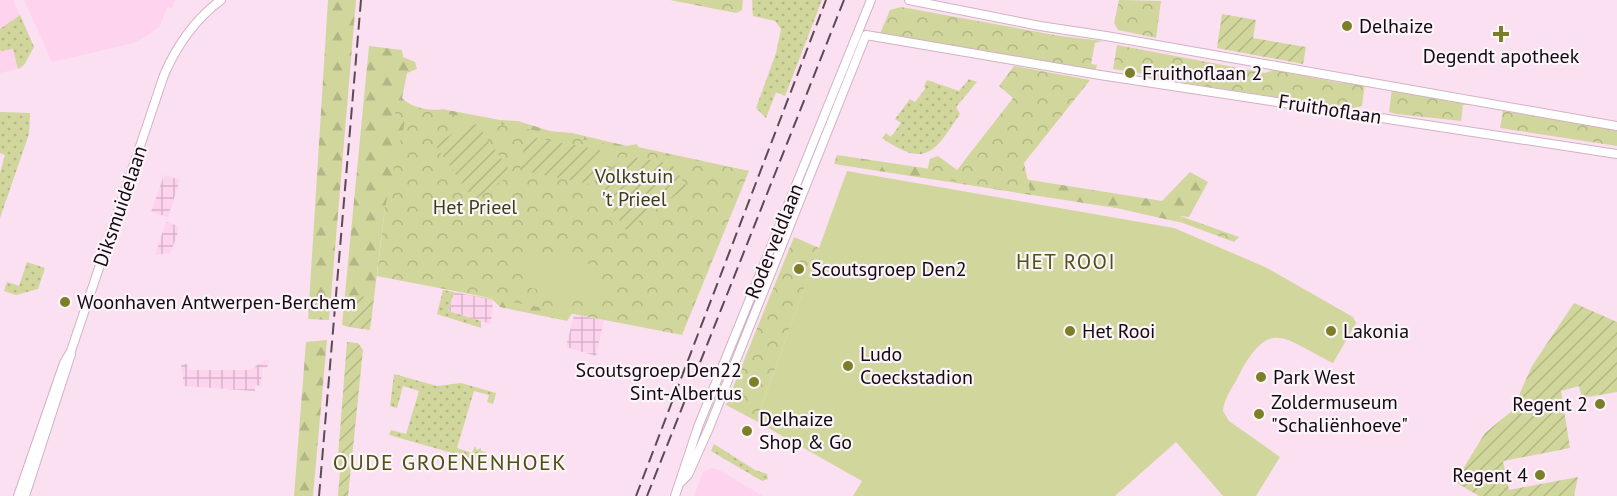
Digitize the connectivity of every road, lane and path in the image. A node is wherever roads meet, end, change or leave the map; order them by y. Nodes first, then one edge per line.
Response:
1 (221, 0) edge
2 (871, 0) edge
3 (909, 0) edge
4 (866, 35) joint
5 (1617, 126) edge
6 (1617, 154) edge
7 (71, 351) junction
8 (696, 433) junction
9 (709, 438) junction
10 (696, 446) junction
11 (18, 496) edge
12 (25, 496) edge
13 (675, 496) edge

1 - 7 street, Diksmuidelaan
2 - 8 street, Roderveldlaan
3 - 5 street, Fruithoflaan
4 - 6 street, Fruithoflaan
4 - 9 street, Roderveldlaan
7 - 11 street, Diksmuidelaan
7 - 12 street, Diksmuidelaan
8 - 9 street
8 - 10 street, Roderveldlaan
9 - 10 street, Roderveldlaan
10 - 13 street, Roderveldlaan

